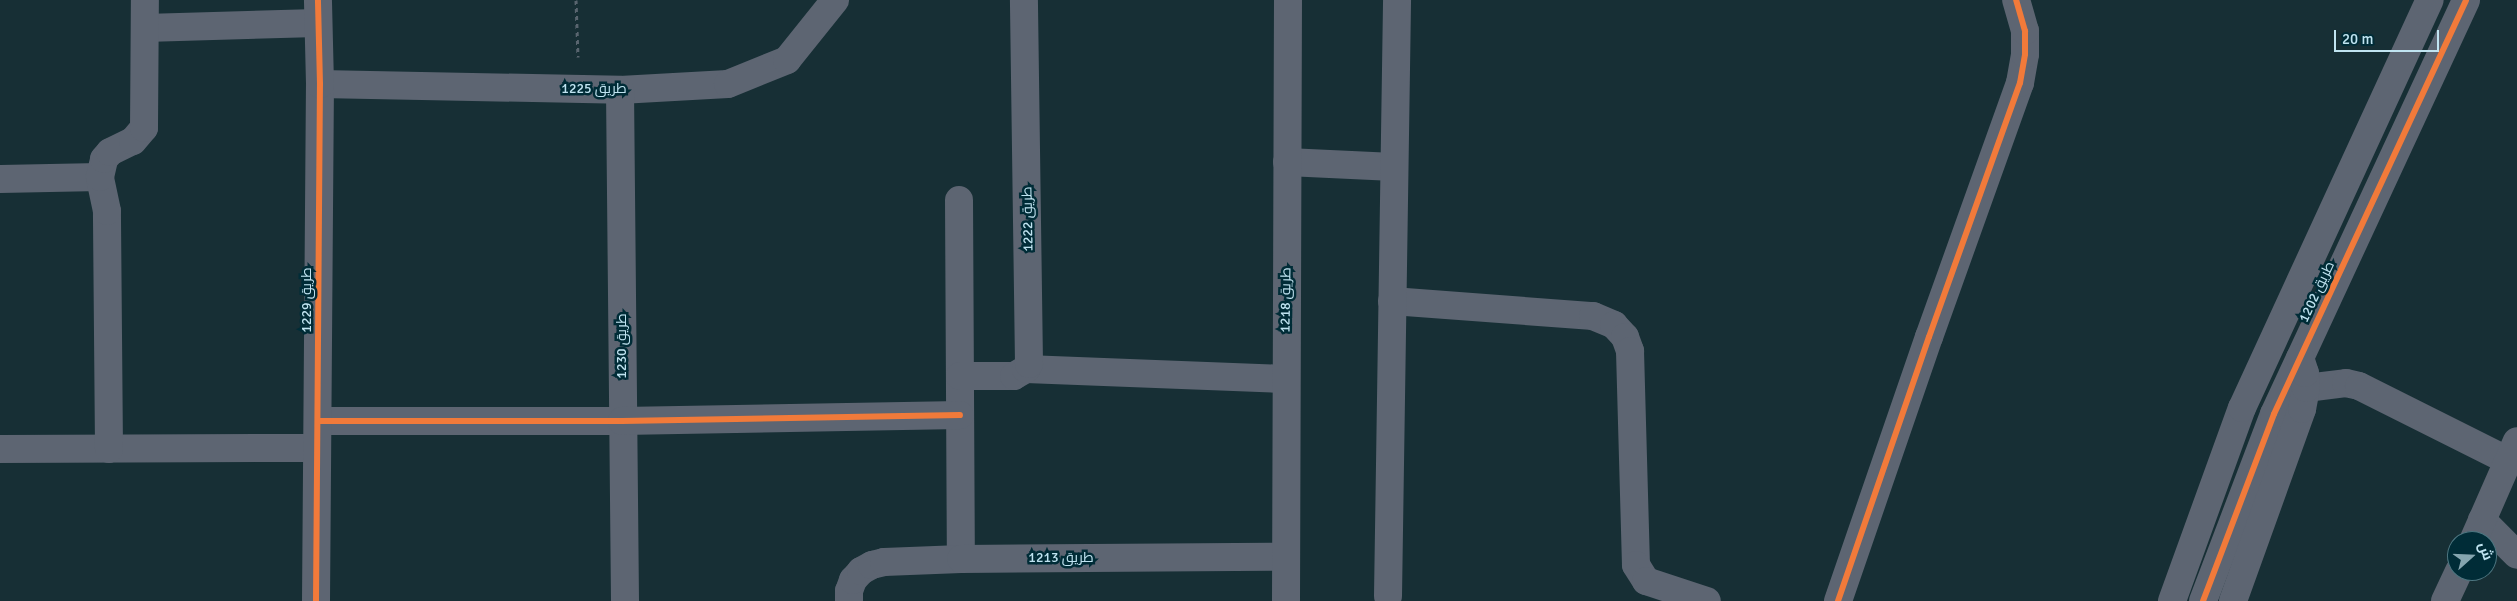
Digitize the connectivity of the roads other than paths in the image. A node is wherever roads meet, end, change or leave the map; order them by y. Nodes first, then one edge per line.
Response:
1 (145, 0) edge
2 (835, 0) edge
3 (1024, 0) edge
4 (1288, 0) edge
5 (1397, 0) edge
6 (2430, 0) edge
7 (2466, 0) edge
8 (2016, 2) edge
9 (318, 11) edge
10 (145, 28) junction
11 (320, 84) junction
12 (620, 90) junction
13 (1287, 162) junction
14 (1394, 167) junction
15 (100, 177) junction
16 (0, 179) edge
17 (959, 200) dead end
18 (1392, 300) junction
19 (2300, 358) junction
20 (1026, 369) junction
21 (960, 376) junction
22 (1285, 379) junction
23 (2306, 388) junction
24 (960, 415) junction
25 (319, 421) junction
26 (622, 421) junction
27 (317, 448) junction
28 (0, 449) edge
29 (109, 449) junction
30 (2513, 451) edge
31 (2478, 531) edge
32 (2497, 542) edge
33 (2517, 554) edge
34 (1286, 556) junction
35 (961, 559) junction
36 (2454, 581) edge
37 (849, 596) edge
38 (1388, 596) dead end
39 (316, 601) edge
40 (625, 601) edge
41 (1286, 601) edge
42 (1707, 601) edge
43 (1838, 601) edge
44 (2172, 601) edge
45 (2203, 601) edge
46 (2233, 601) edge
47 (2445, 601) edge

1 - 10 street
2 - 12 street, طريق 1225
3 - 20 street, طريق 1222
4 - 13 street, طريق 1218
5 - 14 street
6 - 44 street, طريق 1202
7 - 19 street, طريق 1202
8 - 43 street
9 - 10 street
9 - 11 street, طريق 1229
10 - 15 street
11 - 12 street, طريق 1225
11 - 25 street, طريق 1229
12 - 26 street, طريق 1230
13 - 14 street
13 - 22 street, طريق 1218
14 - 18 street
15 - 16 street
15 - 29 street
17 - 21 street
18 - 38 street
18 - 42 street
19 - 23 street
19 - 45 street, طريق 1202
20 - 21 street
20 - 22 street
21 - 24 street
22 - 34 street, طريق 1218
23 - 30 street
23 - 46 street
24 - 26 street
24 - 35 street
25 - 26 street
25 - 27 street, طريق 1229
26 - 40 street, طريق 1230
27 - 29 street
27 - 39 street, طريق 1229
28 - 29 street
30 - 31 street
32 - 33 street
34 - 35 street, طريق 1213
34 - 41 street, طريق 1218
35 - 37 street, طريق 1213
36 - 47 street

